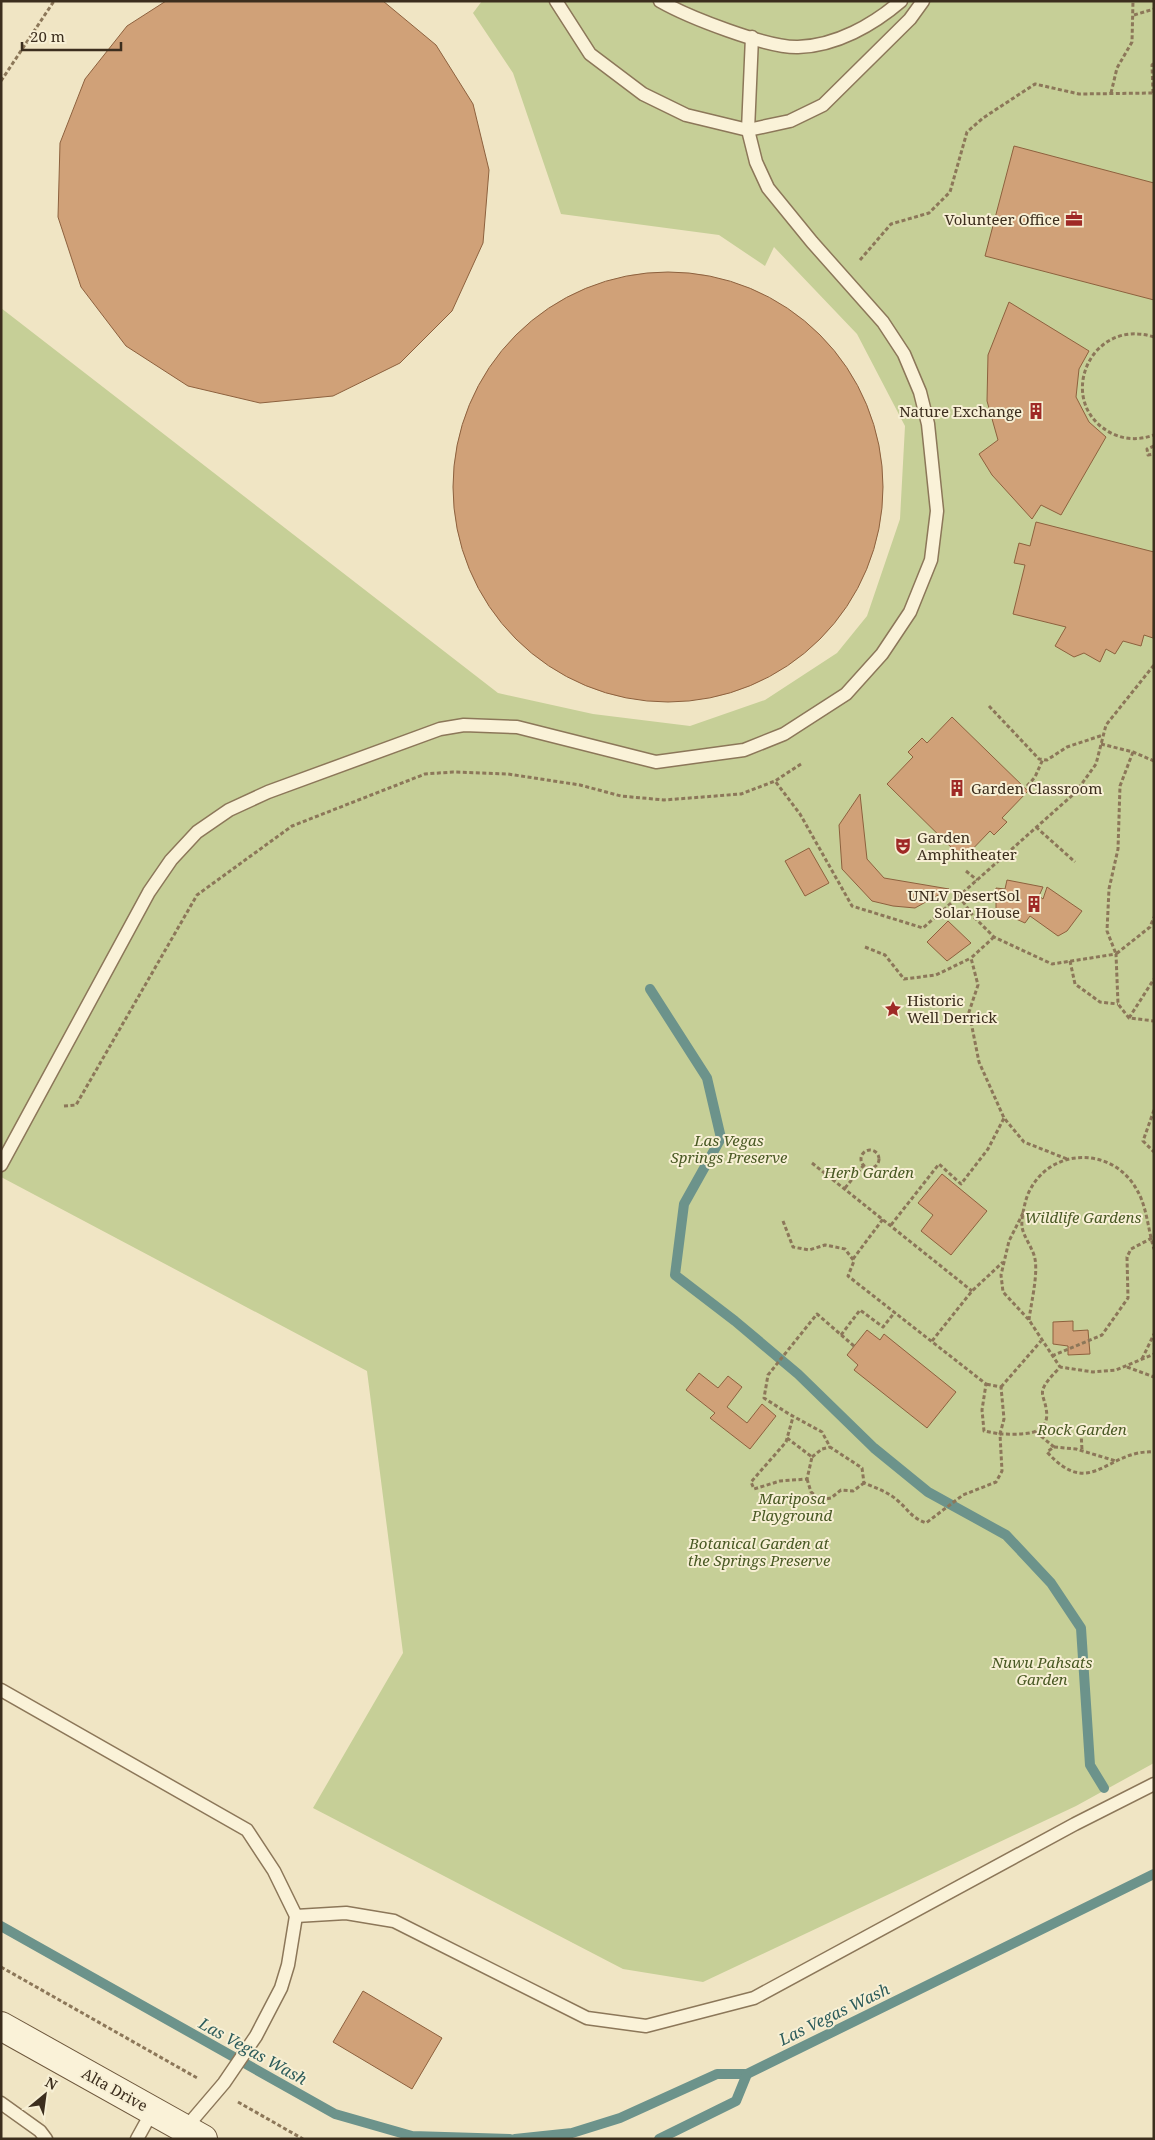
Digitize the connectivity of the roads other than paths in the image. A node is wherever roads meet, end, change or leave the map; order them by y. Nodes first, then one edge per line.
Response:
1 (556, 1) edge
2 (660, 1) edge
3 (901, 1) edge
4 (923, 1) edge
5 (752, 37) junction
6 (748, 130) junction
7 (1, 1165) edge
8 (1, 1690) edge
9 (1154, 1784) edge
10 (296, 1916) junction
11 (1, 2026) edge
12 (1, 2103) edge
13 (153, 2110) junction
14 (189, 2135) edge
15 (46, 2139) edge
16 (137, 2139) edge

1 - 6 lane
2 - 5 lane
3 - 5 lane
4 - 6 lane
5 - 6 lane
6 - 7 lane
8 - 10 lane
9 - 10 lane
10 - 14 lane
11 - 13 main road, Alta Drive
12 - 15 lane
13 - 14 main road, Alta Drive
13 - 16 lane

